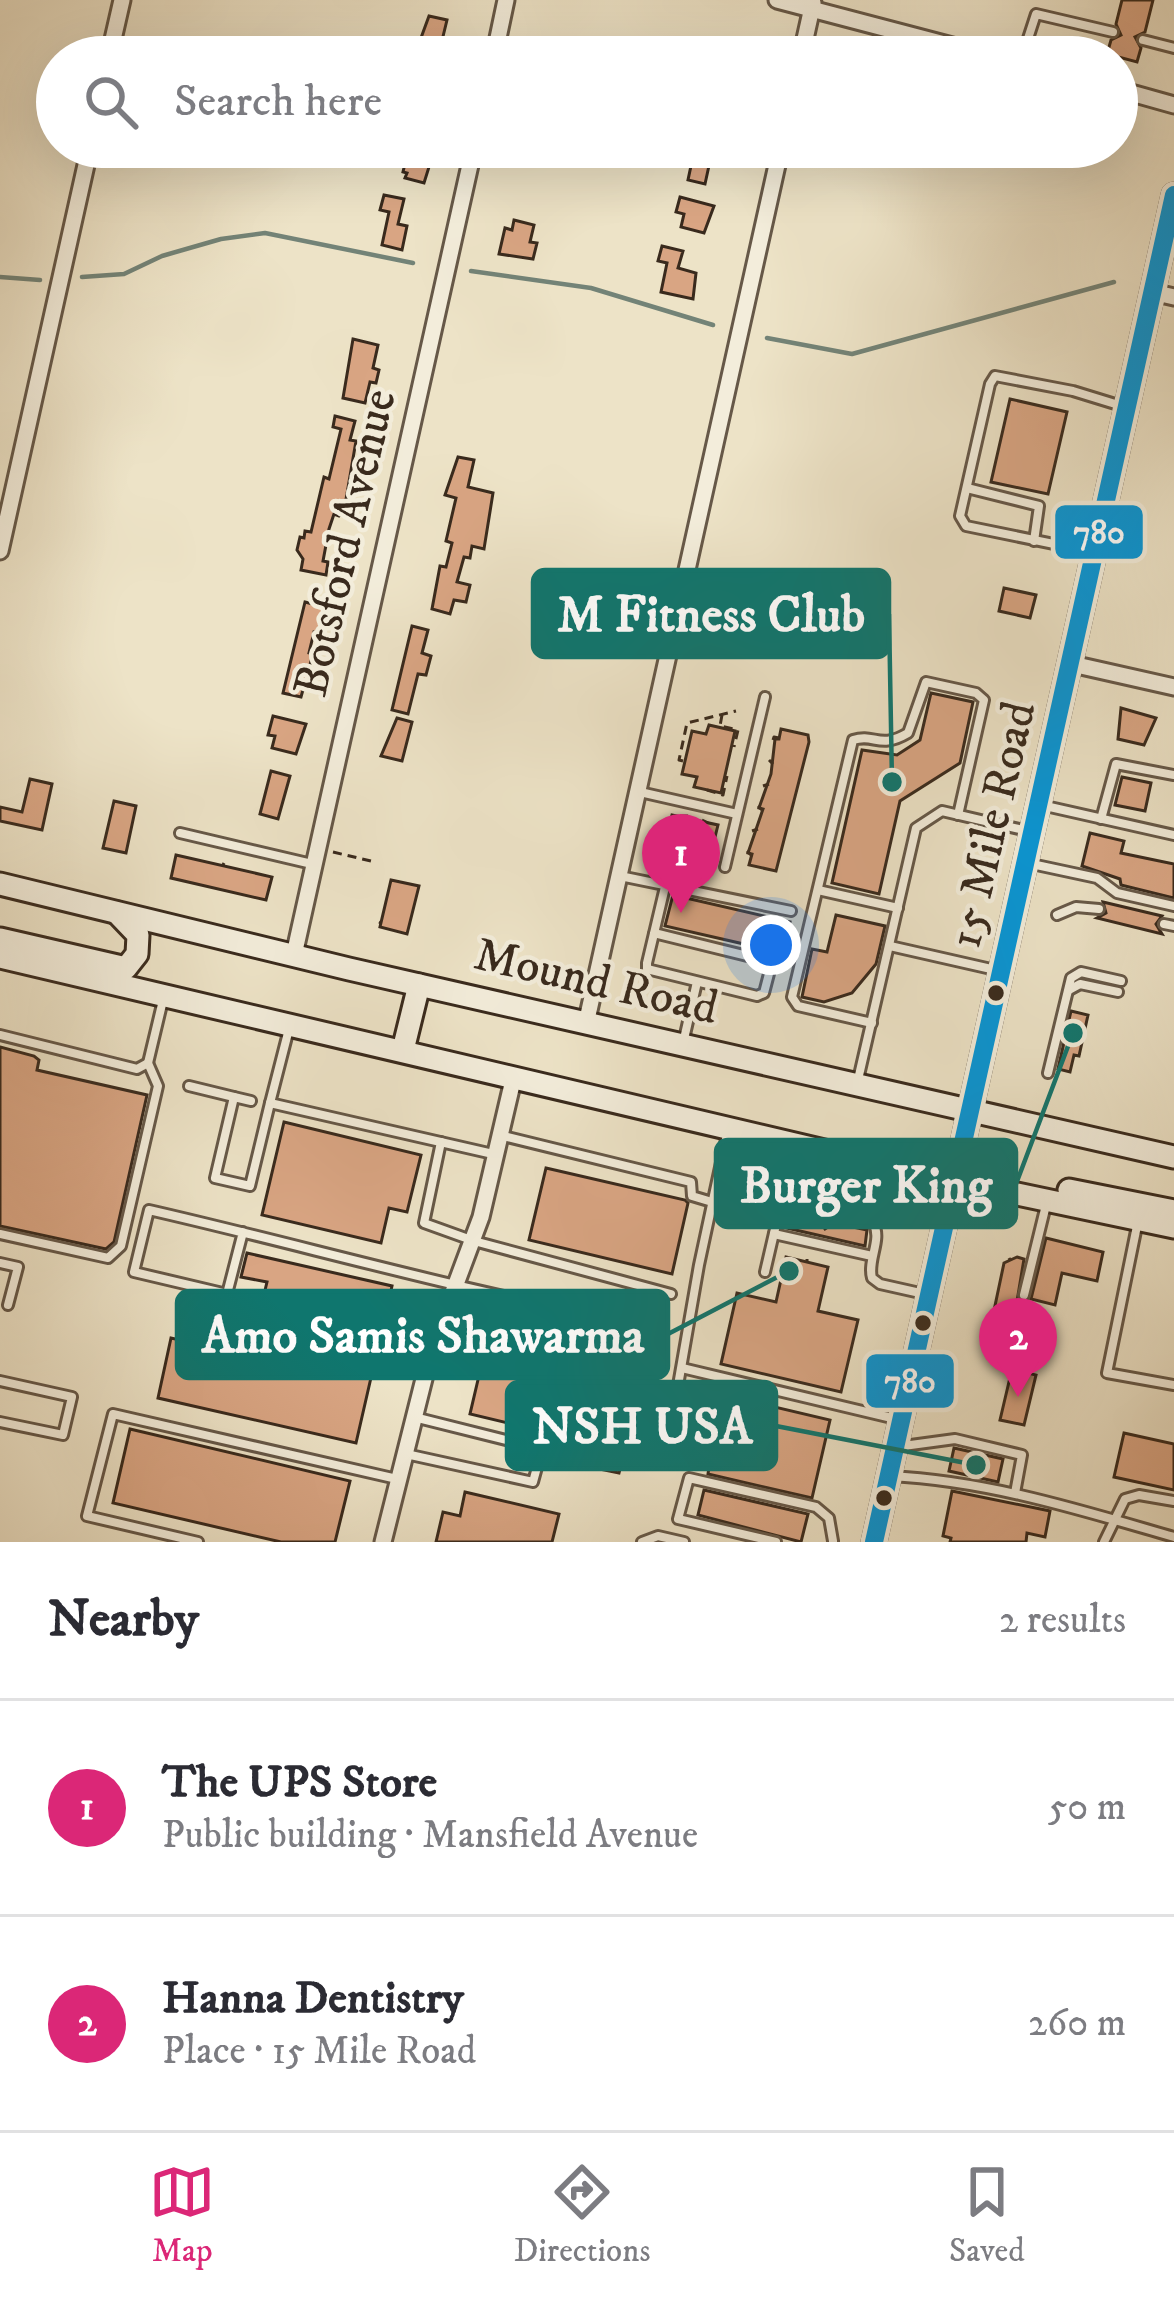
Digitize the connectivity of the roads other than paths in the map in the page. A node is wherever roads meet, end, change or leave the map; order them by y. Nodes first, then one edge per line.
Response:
1 (122, 0) edge
2 (506, 0) edge
3 (777, 0) edge
4 (813, 5) edge
5 (1113, 32) dead end
6 (114, 36) edge
7 (498, 36) edge
8 (806, 36) edge
9 (921, 36) edge
10 (1029, 36) edge
11 (1143, 40) dead end
12 (1174, 49) edge
13 (1138, 95) edge
14 (1174, 105) edge
15 (85, 168) edge
16 (469, 168) edge
17 (777, 168) edge
18 (1174, 195) edge
19 (1163, 295) edge
20 (1126, 407) junction
21 (967, 488) junction
22 (1034, 541) junction
23 (0, 551) edge
24 (1095, 553) junction
25 (1072, 664) junction
26 (1174, 687) edge
27 (765, 697) dead end
28 (1174, 776) edge
29 (638, 791) junction
30 (1039, 805) junction
31 (737, 814) junction
32 (958, 815) junction
33 (1102, 819) junction
34 (1033, 832) junction
35 (180, 833) dead end
36 (1174, 835) edge
37 (1027, 862) junction
38 (314, 865) junction
39 (725, 867) dead end
40 (620, 876) junction
41 (0, 884) edge
42 (664, 887) junction
43 (817, 890) junction
44 (1174, 906) edge
45 (898, 908) junction
46 (1099, 909) dead end
47 (113, 910) junction
48 (791, 911) dead end
49 (1057, 915) dead end
50 (654, 933) junction
51 (0, 940) edge
52 (890, 946) junction
53 (294, 955) junction
54 (0, 957) edge
55 (1003, 972) junction
56 (698, 982) junction
57 (418, 985) junction
58 (1120, 986) dead end
59 (165, 995) junction
60 (872, 1023) junction
61 (290, 1024) junction
62 (586, 1024) junction
63 (0, 1035) edge
64 (682, 1046) junction
65 (403, 1050) junction
66 (148, 1063) junction
67 (1048, 1073) dead end
68 (514, 1076) junction
69 (856, 1085) junction
70 (188, 1086) dead end
71 (235, 1097) junction
72 (251, 1101) dead end
73 (270, 1103) junction
74 (972, 1111) junction
75 (728, 1128) junction
76 (501, 1136) junction
77 (441, 1142) junction
78 (497, 1155) junction
79 (841, 1155) junction
80 (1174, 1157) edge
81 (956, 1182) junction
82 (1020, 1194) junction
83 (1047, 1199) junction
84 (712, 1202) junction
85 (1174, 1211) edge
86 (827, 1217) junction
87 (1138, 1219) junction
88 (1174, 1227) edge
89 (243, 1232) junction
90 (0, 1234) edge
91 (774, 1234) junction
92 (474, 1241) junction
93 (872, 1256) junction
94 (0, 1263) edge
95 (765, 1272) dead end
96 (458, 1285) junction
97 (671, 1294) dead end
98 (930, 1295) junction
99 (1024, 1295) dead end
100 (8, 1305) dead end
101 (608, 1317) dead end
102 (682, 1367) junction
103 (0, 1381) edge
104 (1174, 1385) edge
105 (412, 1416) junction
106 (901, 1420) junction
107 (0, 1422) edge
108 (895, 1448) junction
109 (403, 1453) junction
110 (664, 1460) dead end
111 (889, 1476) junction
112 (397, 1479) junction
113 (1015, 1493) junction
114 (1174, 1501) edge
115 (1113, 1519) junction
116 (1174, 1537) edge
117 (198, 1542) edge
118 (382, 1542) edge
119 (641, 1542) edge
120 (684, 1542) edge
121 (776, 1542) edge
122 (835, 1542) edge
123 (874, 1542) edge
124 (1104, 1542) edge

1 - 6 street
2 - 7 street
3 - 4 street
4 - 8 street
4 - 9 street
5 - 10 lane
11 - 12 lane
13 - 14 street
15 - 23 street
16 - 38 street, Botsford Avenue
17 - 29 street
18 - 19 main road, 15 Mile Road
19 - 20 main road, 15 Mile Road
20 - 21 lane
20 - 24 main road, 15 Mile Road
21 - 22 lane
21 - 22 lane
22 - 24 lane
24 - 25 main road, 15 Mile Road
25 - 26 street
25 - 30 main road, 15 Mile Road
27 - 31 lane
28 - 33 lane
29 - 31 lane
29 - 40 street
30 - 33 lane
30 - 34 main road, 15 Mile Road
31 - 39 lane
32 - 34 lane
32 - 43 lane
32 - 45 lane
33 - 36 lane
34 - 37 main road, 15 Mile Road
35 - 38 lane
37 - 44 lane
37 - 55 main road, 15 Mile Road
38 - 53 street, Botsford Avenue
40 - 42 lane
40 - 62 street
41 - 47 main road, Mound Road
42 - 48 lane
42 - 50 lane
43 - 45 lane
43 - 60 lane
45 - 52 lane
46 - 49 lane
47 - 51 main road
47 - 53 main road, Mound Road
50 - 56 lane
50 - 56 lane
52 - 55 lane
52 - 60 lane
53 - 57 main road, Mound Road
54 - 59 main road
55 - 74 main road, 15 Mile Road
56 - 64 lane
57 - 62 main road, Mound Road
57 - 65 main road
58 - 67 lane
59 - 61 main road
59 - 66 lane
60 - 69 lane
61 - 65 main road
61 - 73 lane
62 - 64 main road, Mound Road
63 - 66 lane
64 - 69 main road, Mound Road
65 - 68 main road
66 - 90 lane
68 - 75 main road
68 - 76 street
69 - 74 main road, Mound Road
70 - 71 lane
71 - 72 lane
71 - 73 lane
73 - 77 lane
74 - 80 main road, Mound Road
74 - 81 main road, 15 Mile Road
75 - 79 main road
75 - 84 lane
76 - 78 street
76 - 84 lane
77 - 78 lane
77 - 92 lane
78 - 92 street
79 - 81 main road
79 - 86 lane
81 - 82 main road
81 - 98 main road, 15 Mile Road
82 - 83 main road
82 - 85 main road
83 - 87 main road
83 - 99 lane
84 - 102 lane
86 - 91 lane
86 - 93 lane
87 - 88 main road
87 - 104 lane
89 - 89 lane
89 - 96 lane
91 - 93 lane
91 - 95 lane
92 - 96 street
92 - 97 lane
93 - 98 lane
94 - 100 lane
96 - 101 lane
96 - 105 street
98 - 106 main road, 15 Mile Road
102 - 106 lane
102 - 110 lane
103 - 107 lane
105 - 109 street
105 - 109 lane
106 - 108 main road, 15 Mile Road
108 - 111 main road, 15 Mile Road
108 - 113 lane
109 - 112 street
111 - 113 lane
111 - 123 main road, 15 Mile Road
112 - 117 lane
112 - 118 street
113 - 115 lane
114 - 115 lane
115 - 116 lane
115 - 124 lane
119 - 120 lane
121 - 122 lane

